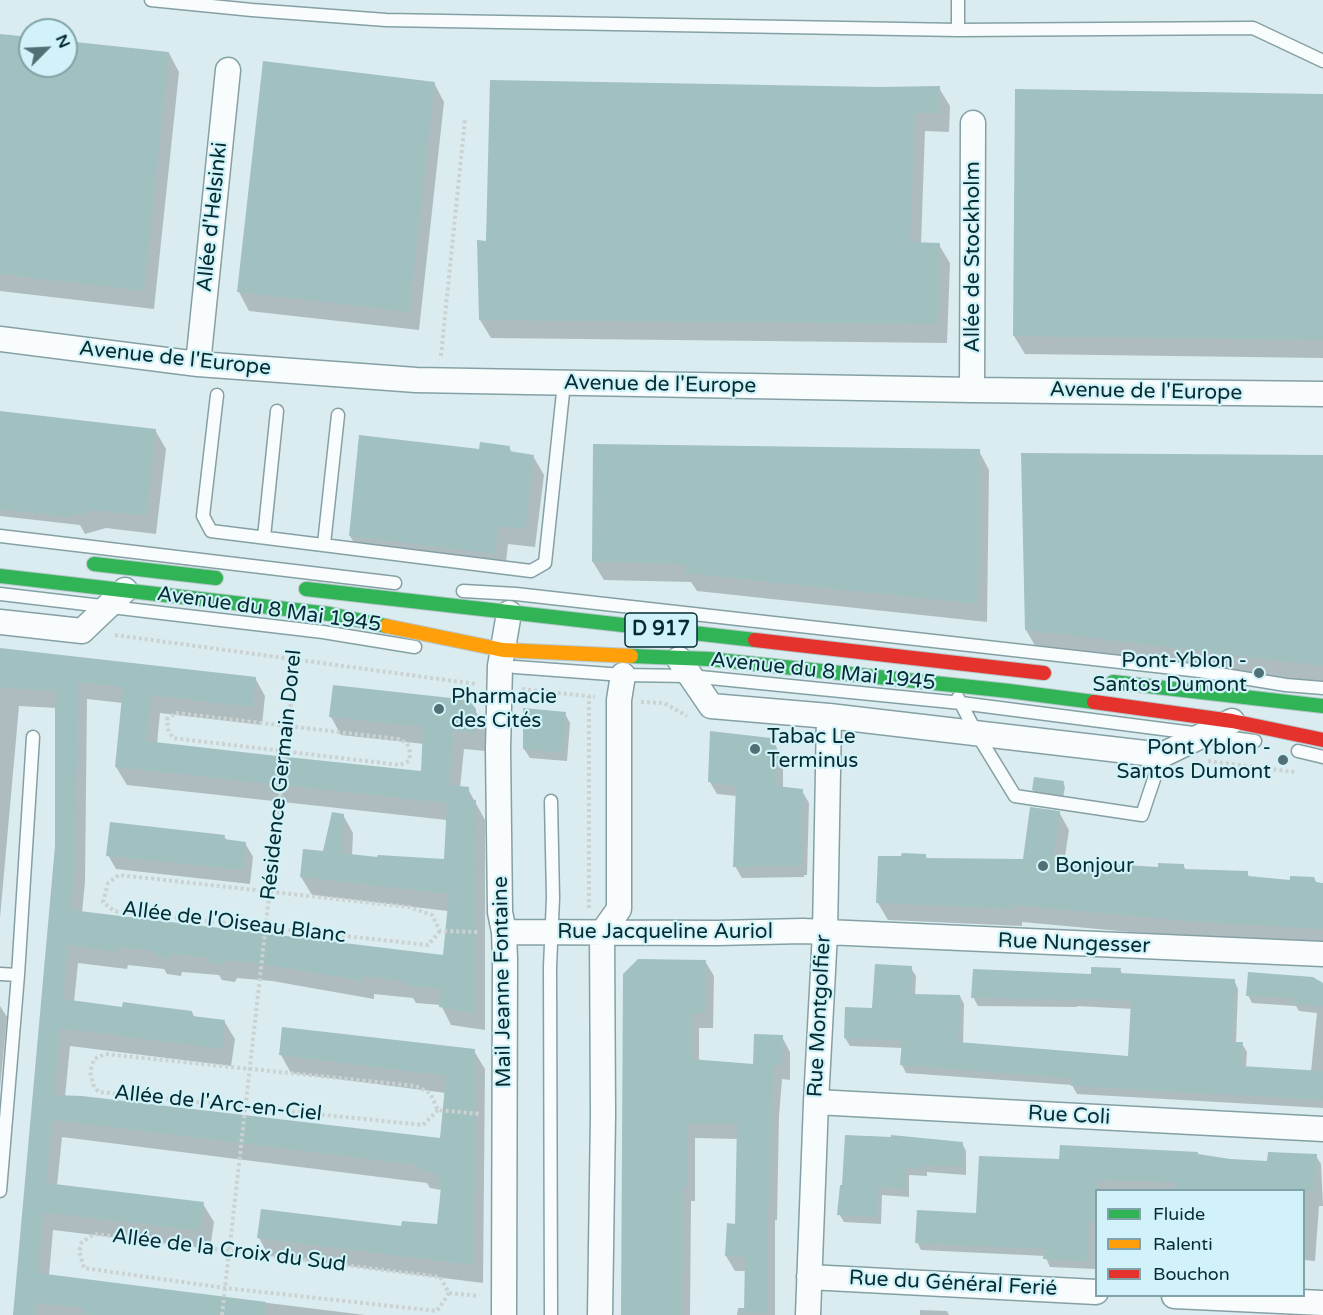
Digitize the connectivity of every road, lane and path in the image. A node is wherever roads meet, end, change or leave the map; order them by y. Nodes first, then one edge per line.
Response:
1 (151, 0) edge
2 (958, 0) edge
3 (958, 30) junction
4 (1323, 61) edge
5 (228, 70) dead end
6 (465, 119) dead end
7 (973, 123) dead end
8 (0, 339) edge
9 (198, 364) junction
10 (439, 381) junction
11 (564, 383) junction
12 (972, 390) junction
13 (216, 394) dead end
14 (1323, 394) edge
15 (277, 411) dead end
16 (338, 415) dead end
17 (0, 536) edge
18 (264, 537) junction
19 (324, 544) junction
20 (80, 563) dead end
21 (0, 576) edge
22 (225, 579) dead end
23 (411, 585) dead end
24 (295, 588) dead end
25 (445, 589) dead end
26 (0, 594) edge
27 (116, 598) junction
28 (509, 613) junction
29 (0, 622) edge
30 (299, 629) junction
31 (82, 630) junction
32 (423, 648) dead end
33 (295, 659) junction
34 (498, 666) junction
35 (685, 667) junction
36 (623, 675) junction
37 (1062, 675) dead end
38 (1097, 680) dead end
39 (953, 686) junction
40 (1323, 688) edge
41 (619, 700) junction
42 (664, 703) dead end
43 (961, 703) junction
44 (1323, 706) edge
45 (829, 716) junction
46 (1232, 721) junction
47 (288, 725) junction
48 (977, 734) junction
49 (1203, 735) junction
50 (33, 737) dead end
51 (1323, 740) edge
52 (1267, 742) dead end
53 (1288, 748) dead end
54 (285, 753) junction
55 (1162, 755) junction
56 (1323, 757) edge
57 (1300, 773) dead end
58 (551, 801) dead end
59 (269, 892) junction
60 (265, 928) junction
61 (440, 931) junction
62 (504, 932) junction
63 (551, 933) junction
64 (602, 933) junction
65 (825, 933) junction
66 (1323, 954) edge
67 (0, 974) edge
68 (18, 975) junction
69 (249, 1070) junction
70 (816, 1102) junction
71 (245, 1107) junction
72 (438, 1110) junction
73 (506, 1114) junction
74 (1323, 1129) edge
75 (0, 1191) edge
76 (229, 1250) junction
77 (809, 1277) junction
78 (225, 1288) junction
79 (1095, 1292) edge
80 (449, 1293) junction
81 (1195, 1297) edge
82 (1323, 1303) edge
83 (504, 1306) edge
84 (222, 1315) edge
85 (551, 1315) edge
86 (600, 1315) edge
87 (808, 1315) edge

1 - 3 lane
2 - 3 lane
3 - 4 lane
5 - 9 street, Allée d'Helsinki
6 - 10 path
7 - 12 street, Allée de Stockholm
8 - 9 street, Avenue de l'Europe
9 - 10 street, Avenue de l'Europe
10 - 11 street, Avenue de l'Europe
11 - 12 street, Avenue de l'Europe
11 - 19 lane
12 - 14 street, Avenue de l'Europe
13 - 18 lane
15 - 18 lane
16 - 19 lane
17 - 23 lane
18 - 19 lane
20 - 22 main road, Avenue du 8 Mai 1945
21 - 27 main road, Avenue du 8 Mai 1945 / D 917
24 - 28 main road, Avenue du 8 Mai 1945 / D 917
25 - 40 lane
26 - 27 lane
27 - 30 lane
27 - 31 street
27 - 34 main road, Avenue du 8 Mai 1945 / D 917
28 - 34 street, Mail Jeanne Fontaine
28 - 37 main road, Avenue du 8 Mai 1945 / D 917
29 - 31 street
30 - 32 lane
30 - 33 path, Résidence Germain Dorel
31 - 33 path
33 - 34 path
33 - 47 path, Résidence Germain Dorel
34 - 35 main road, Avenue du 8 Mai 1945 / D 917
34 - 36 lane
34 - 41 path
34 - 62 street, Mail Jeanne Fontaine
35 - 36 lane
35 - 39 main road, Avenue du 8 Mai 1945 / D 917
35 - 43 lane
35 - 45 street
36 - 41 street
38 - 44 main road
39 - 43 lane
39 - 46 main road, Avenue du 8 Mai 1945 / D 917
41 - 42 path
41 - 64 street
43 - 48 lane
43 - 49 lane
45 - 48 street
45 - 65 street, Rue Montgolfier
46 - 49 street
46 - 51 main road, Avenue du 8 Mai 1945 / D 917
47 - 54 path, Résidence Germain Dorel
47 - 54 path
47 - 54 path
48 - 55 street
48 - 55 lane
49 - 52 lane
49 - 55 street
50 - 68 lane
53 - 56 lane
54 - 59 path, Résidence Germain Dorel
55 - 57 path
58 - 63 lane
59 - 60 path, Résidence Germain Dorel
59 - 60 path, Allée de l'Oiseau Blanc
59 - 61 path, Allée de l'Oiseau Blanc
60 - 61 path, Allée de l'Oiseau Blanc
60 - 69 path, Résidence Germain Dorel
61 - 62 path, Allée de l'Oiseau Blanc
62 - 63 street, Rue Jacqueline Auriol
62 - 73 street, Mail Jeanne Fontaine
63 - 64 street, Rue Jacqueline Auriol
63 - 85 lane
64 - 65 street, Rue Jacqueline Auriol
64 - 86 street
65 - 66 street, Rue Nungesser
65 - 70 street, Rue Montgolfier
67 - 68 lane
68 - 75 lane
69 - 71 path, Résidence Germain Dorel
69 - 71 path, Allée de l'Arc-en-Ciel
69 - 72 path, Allée de l'Arc-en-Ciel
70 - 74 street, Rue Coli
70 - 77 street, Rue Montgolfier
71 - 72 path, Allée de l'Arc-en-Ciel
71 - 76 path, Résidence Germain Dorel
72 - 73 path
73 - 83 street, Mail Jeanne Fontaine
76 - 78 path, Résidence Germain Dorel
76 - 78 path, Allée de la Croix du Sud
76 - 80 path, Allée de la Croix du Sud
77 - 79 street, Rue du Général Ferié
77 - 87 street, Rue Montgolfier
78 - 80 path, Allée de la Croix du Sud
78 - 84 path, Résidence Germain Dorel
80 - 83 path
81 - 82 street

